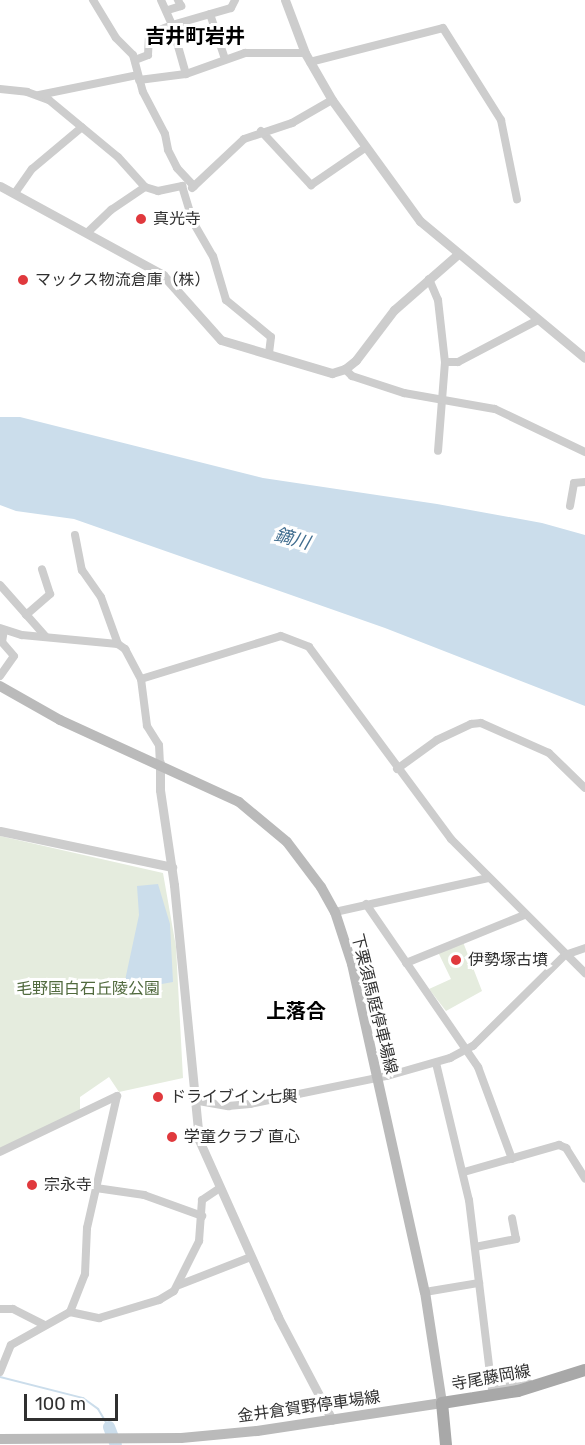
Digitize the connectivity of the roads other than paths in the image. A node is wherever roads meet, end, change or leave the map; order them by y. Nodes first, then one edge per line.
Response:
1 (93, 0) edge
2 (162, 0) edge
3 (178, 0) edge
4 (235, 0) edge
5 (285, 0) edge
6 (168, 10) junction
7 (210, 14) junction
8 (172, 25) junction
9 (305, 52) junction
10 (225, 59) junction
11 (135, 60) junction
12 (310, 62) junction
13 (186, 74) junction
14 (138, 77) junction
15 (0, 89) edge
16 (38, 95) junction
17 (332, 100) junction
18 (82, 127) junction
19 (261, 131) junction
20 (365, 148) junction
21 (0, 186) edge
22 (194, 186) junction
23 (145, 188) junction
24 (15, 193) junction
25 (186, 193) junction
26 (517, 199) dead end
27 (88, 232) junction
28 (458, 254) junction
29 (429, 279) junction
30 (538, 320) junction
31 (269, 353) junction
32 (585, 358) edge
33 (445, 362) junction
34 (345, 369) junction
35 (442, 400) junction
36 (438, 451) dead end
37 (585, 452) edge
38 (585, 482) edge
39 (570, 506) dead end
40 (75, 535) dead end
41 (42, 569) dead end
42 (0, 585) edge
43 (26, 615) junction
44 (2, 629) edge
45 (46, 637) junction
46 (118, 644) junction
47 (0, 676) edge
48 (141, 679) junction
49 (0, 686) edge
50 (160, 764) junction
51 (397, 769) junction
52 (585, 788) edge
53 (0, 831) edge
54 (172, 867) junction
55 (488, 878) junction
56 (366, 904) junction
57 (335, 912) junction
58 (524, 915) junction
59 (585, 948) edge
60 (565, 955) junction
61 (406, 963) junction
62 (585, 973) edge
63 (467, 1051) junction
64 (436, 1063) junction
65 (377, 1078) junction
66 (193, 1100) junction
67 (0, 1152) edge
68 (512, 1159) junction
69 (464, 1172) junction
70 (585, 1179) edge
71 (96, 1188) junction
72 (220, 1188) junction
73 (202, 1216) junction
74 (512, 1218) dead end
75 (475, 1247) junction
76 (251, 1257) junction
77 (479, 1283) junction
78 (179, 1285) junction
79 (425, 1292) junction
80 (0, 1309) edge
81 (70, 1312) junction
82 (43, 1324) junction
83 (585, 1370) edge
84 (0, 1371) edge
85 (570, 1376) junction
86 (442, 1408) junction
87 (332, 1420) junction
88 (0, 1439) edge
89 (80, 1442) edge
90 (15, 1443) edge
91 (446, 1445) edge

1 - 11 street
2 - 6 street
3 - 6 street
4 - 7 street
5 - 9 street
6 - 8 street
7 - 8 street
7 - 10 street
8 - 11 street
8 - 13 street
9 - 10 street
9 - 12 street
10 - 13 street
11 - 14 street
12 - 17 street
12 - 26 street
13 - 14 street
14 - 16 street
14 - 22 street
15 - 16 street
16 - 18 street
17 - 19 street
17 - 20 street
18 - 23 street
18 - 24 street
19 - 20 street
19 - 22 street
20 - 28 street
21 - 24 street
22 - 25 street
23 - 25 street
23 - 27 street
24 - 27 street
25 - 31 street
27 - 31 street
28 - 29 street
28 - 30 street
29 - 33 street
29 - 34 street
30 - 32 street
30 - 33 street
31 - 34 street
33 - 35 street
34 - 35 street
35 - 36 street
35 - 37 street
38 - 39 street
40 - 46 street
41 - 43 street
42 - 43 street
43 - 45 street
44 - 45 street
44 - 47 street
45 - 46 street
46 - 48 street
48 - 50 street
48 - 51 street
49 - 50 main road, 下栗須馬庭停車場線
50 - 54 street
50 - 57 main road, 下栗須馬庭停車場線
51 - 52 street
51 - 55 street
53 - 54 street
54 - 66 street
55 - 56 street
55 - 58 street
56 - 57 street
56 - 61 street
57 - 65 main road, 下栗須馬庭停車場線
58 - 60 street
58 - 61 street
59 - 60 street
60 - 62 street
60 - 63 street
61 - 63 street
63 - 64 street
63 - 68 street
64 - 65 street
64 - 69 street
65 - 66 street
65 - 79 main road, 下栗須馬庭停車場線
66 - 72 street
67 - 71 street
68 - 69 street
68 - 70 street
69 - 75 street
71 - 73 street
71 - 81 street
72 - 73 street
72 - 76 street
73 - 78 street
74 - 75 street
75 - 77 street
76 - 78 street
76 - 87 street
77 - 79 street
77 - 85 street
78 - 81 street
79 - 86 main road, 下栗須馬庭停車場線
80 - 82 street
81 - 82 street
82 - 84 street
83 - 85 main road, 寺尾藤岡線
85 - 86 main road, 寺尾藤岡線
86 - 87 main road, 金井倉賀野停車場線
86 - 91 main road, 寺尾藤岡線
87 - 89 main road, 金井倉賀野停車場線
88 - 90 main road, 金井倉賀野停車場線
89 - 90 main road, 金井倉賀野停車場線

